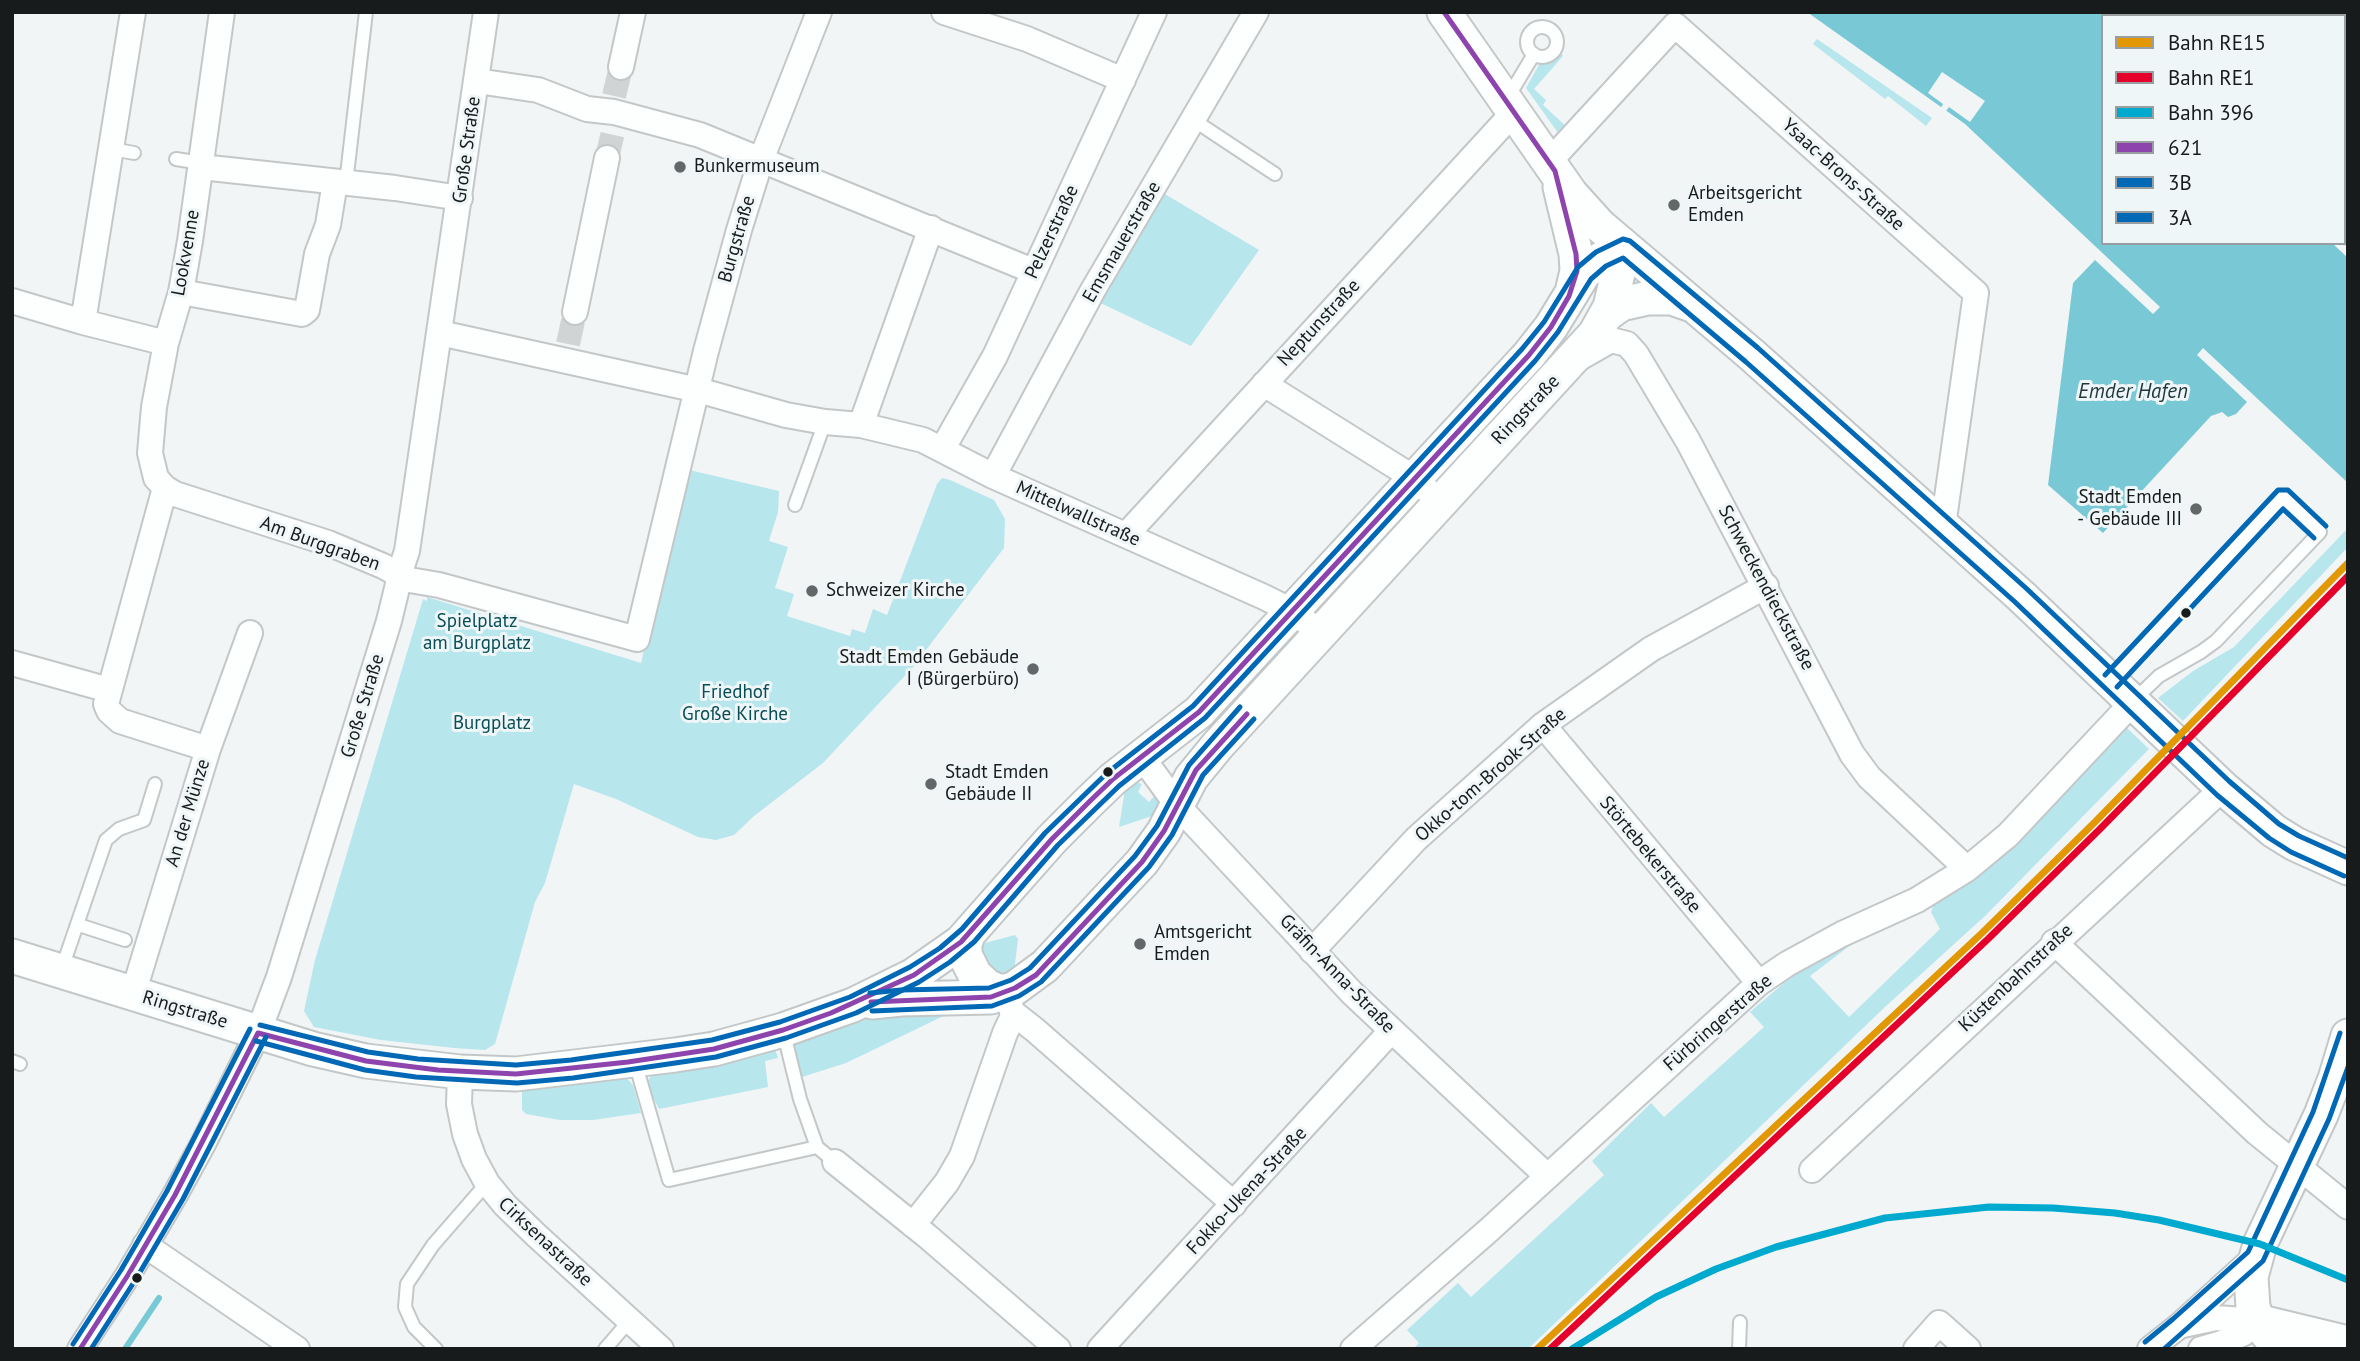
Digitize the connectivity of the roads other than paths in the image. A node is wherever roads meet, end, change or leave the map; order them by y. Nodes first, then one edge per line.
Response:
1 (133, 12) edge
2 (222, 12) edge
3 (366, 12) edge
4 (486, 12) edge
5 (633, 12) edge
6 (819, 12) edge
7 (944, 12) edge
8 (1154, 12) edge
9 (1256, 12) edge
10 (1444, 12) edge
11 (1534, 54) dead end
12 (621, 67) tunnel mouth
13 (477, 80) junction
14 (1123, 80) junction
15 (1510, 106) junction
16 (1192, 119) junction
17 (607, 158) tunnel mouth
18 (176, 159) dead end
19 (761, 160) junction
20 (201, 165) junction
21 (1552, 167) junction
22 (1275, 174) dead end
23 (340, 182) junction
24 (460, 198) junction
25 (931, 228) junction
26 (1624, 248) junction
27 (1033, 271) junction
28 (1573, 288) junction
29 (181, 292) junction
30 (12, 301) edge
31 (1698, 309) junction
32 (575, 312) tunnel mouth
33 (1607, 314) junction
34 (83, 322) junction
35 (440, 333) junction
36 (166, 343) junction
37 (1566, 367) junction
38 (1264, 384) junction
39 (698, 390) junction
40 (825, 422) junction
41 (861, 425) junction
42 (943, 448) junction
43 (993, 475) junction
44 (1414, 478) junction
45 (165, 488) junction
46 (1439, 501) junction
47 (795, 506) dead end
48 (1943, 526) junction
49 (1126, 535) junction
50 (398, 578) junction
51 (1766, 586) junction
52 (1292, 611) junction
53 (250, 633) dead end
54 (1321, 633) junction
55 (637, 639) joint
56 (12, 663) edge
57 (109, 690) junction
58 (2122, 691) junction
59 (1543, 725) junction
60 (208, 749) junction
61 (1142, 757) junction
62 (155, 784) dead end
63 (2223, 788) junction
64 (1177, 805) junction
65 (2348, 868) edge
66 (1967, 869) junction
67 (79, 925) junction
68 (968, 935) junction
69 (125, 940) dead end
70 (2054, 942) junction
71 (1312, 951) junction
72 (12, 956) edge
73 (61, 971) junction
74 (1759, 983) junction
75 (132, 994) junction
76 (1011, 1003) junction
77 (853, 1005) junction
78 (783, 1030) junction
79 (1391, 1031) junction
80 (258, 1033) junction
81 (2348, 1036) edge
82 (635, 1061) junction
83 (460, 1072) junction
84 (826, 1154) junction
85 (2297, 1167) junction
86 (1812, 1170) dead end
87 (1547, 1176) junction
88 (487, 1183) junction
89 (1234, 1204) junction
90 (2348, 1207) edge
91 (913, 1225) junction
92 (145, 1245) junction
93 (2255, 1257) junction
94 (630, 1320) junction
95 (2258, 1321) junction
96 (1740, 1322) dead end
97 (2179, 1326) junction
98 (2348, 1343) edge
99 (80, 1349) edge
100 (297, 1349) edge
101 (436, 1349) edge
102 (605, 1349) edge
103 (661, 1349) edge
104 (1058, 1349) edge
105 (1100, 1349) edge
106 (1353, 1349) edge
107 (1739, 1349) edge
108 (1916, 1349) edge
109 (1968, 1349) edge
110 (2150, 1349) edge
111 (2201, 1349) edge
112 (2291, 1349) edge

1 - 34 street
2 - 20 street, Lookvenne
3 - 23 lane
4 - 13 street, Große Straße
5 - 12 street
6 - 19 street, Burgstraße
7 - 14 street
8 - 14 street, Pelzerstraße
9 - 16 street, Emsmauerstraße
10 - 15 street
11 - 15 lane
13 - 19 street
13 - 24 street, Große Straße
14 - 27 street, Pelzerstraße
15 - 21 street
15 - 38 street, Neptunstraße
16 - 22 lane
16 - 43 street, Emsmauerstraße
17 - 32 street
18 - 20 lane
19 - 25 street
19 - 39 street, Burgstraße
20 - 23 street
20 - 29 street, Lookvenne
21 - 26 street
21 - 28 street, Ringstraße
21 - 48 street, Ysaac-Brons-Straße
23 - 24 street
23 - 29 street
24 - 35 street, Große Straße
25 - 27 street
25 - 41 street
26 - 28 street, Ringstraße
26 - 31 street
26 - 33 street, Ringstraße
27 - 42 street, Pelzerstraße
28 - 44 street, Ringstraße
29 - 36 street, Lookvenne
30 - 34 street
31 - 33 street
31 - 48 street
33 - 37 street, Ringstraße
34 - 36 street
35 - 39 street, Mittelwallstraße
35 - 50 street, Große Straße
36 - 45 street, Lookvenne
37 - 46 street, Ringstraße
37 - 51 street, Schweckendieckstraße
38 - 44 street
38 - 49 street, Neptunstraße
39 - 40 street, Mittelwallstraße
39 - 55 street, Burgstraße
40 - 41 street, Mittelwallstraße
40 - 47 lane
41 - 42 street, Mittelwallstraße
42 - 43 street, Mittelwallstraße
43 - 49 street, Mittelwallstraße
44 - 46 street
44 - 52 street, Ringstraße
45 - 50 street, Am Burggraben
45 - 57 street
46 - 54 street, Ringstraße
48 - 58 street
49 - 52 street, Mittelwallstraße
50 - 55 street, Am Burggraben
50 - 80 street, Große Straße
51 - 59 street, Okko-tom-Brook-Straße
51 - 66 street, Schweckendieckstraße
52 - 54 street
52 - 61 street, Ringstraße
53 - 60 street, An der Münze
54 - 64 street, Ringstraße
56 - 57 street
57 - 60 street
58 - 58 lane
58 - 63 street
58 - 66 street, Fürbringerstraße
59 - 71 street, Okko-tom-Brook-Straße
59 - 74 street, Störtebekerstraße
60 - 75 street, An der Münze
61 - 64 street, Gräfin-Anna-Straße
61 - 68 street, Ringstraße
62 - 67 lane
63 - 65 street
63 - 70 street, Küstenbahnstraße
64 - 71 street, Gräfin-Anna-Straße
64 - 76 street, Ringstraße
66 - 74 street, Fürbringerstraße
67 - 69 lane
67 - 73 lane
68 - 76 street
68 - 77 street, Ringstraße
70 - 85 street
70 - 86 street, Küstenbahnstraße
71 - 79 street, Gräfin-Anna-Straße
72 - 73 street, Ringstraße
73 - 75 street, Ringstraße
74 - 87 street, Fürbringerstraße
75 - 80 street, Ringstraße
76 - 77 street, Ringstraße
76 - 89 street
76 - 91 street
77 - 78 street, Ringstraße
78 - 82 street, Ringstraße
78 - 84 lane
79 - 87 street, Gräfin-Anna-Straße
79 - 89 street, Fokko-Ukena-Straße
80 - 83 street, Ringstraße
80 - 92 street, Große Straße
81 - 85 street
82 - 83 street, Ringstraße
82 - 84 lane
83 - 88 street, Cirksenastraße
84 - 91 street
85 - 90 street
85 - 93 street
87 - 106 street, Fürbringerstraße
88 - 94 street, Cirksenastraße
88 - 101 lane
89 - 105 street, Fokko-Ukena-Straße
91 - 104 street
92 - 99 street, Große Straße
92 - 100 street
93 - 95 street
93 - 97 street
94 - 102 lane
94 - 103 street, Cirksenastraße
95 - 97 street
95 - 98 street
95 - 111 street
95 - 112 street
96 - 107 lane
97 - 110 street
108 - 109 street

